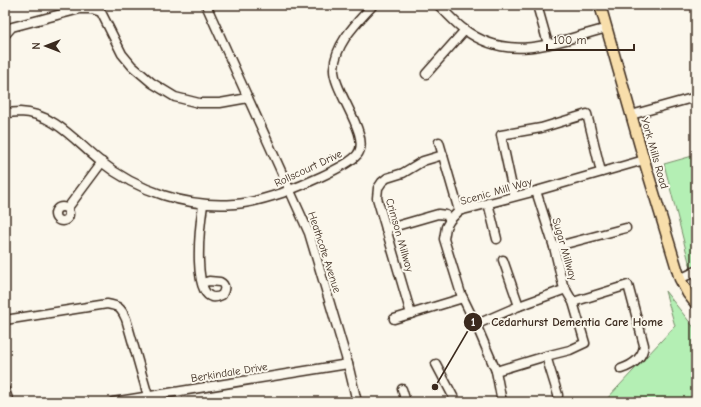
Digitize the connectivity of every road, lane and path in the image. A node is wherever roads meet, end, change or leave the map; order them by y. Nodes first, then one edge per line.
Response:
1 (206, 5) edge
2 (373, 5) edge
3 (438, 5) edge
4 (537, 5) edge
5 (600, 5) edge
6 (607, 28) junction
7 (465, 30) junction
8 (5, 35) edge
9 (548, 44) junction
10 (426, 74) dead end
11 (696, 97) edge
12 (248, 98) junction
13 (5, 113) edge
14 (631, 115) junction
15 (439, 142) dead end
16 (443, 155) junction
17 (644, 160) junction
18 (102, 162) junction
19 (601, 172) junction
20 (291, 190) junction
21 (536, 191) junction
22 (514, 196) junction
23 (488, 203) junction
24 (203, 205) junction
25 (66, 209) dead end
26 (459, 211) junction
27 (450, 220) junction
28 (626, 228) dead end
29 (386, 229) junction
30 (497, 239) dead end
31 (554, 247) junction
32 (503, 260) dead end
33 (696, 271) edge
34 (680, 279) junction
35 (202, 283) dead end
36 (566, 289) junction
37 (463, 298) junction
38 (573, 302) junction
39 (696, 304) edge
40 (519, 306) junction
41 (411, 314) junction
42 (394, 319) dead end
43 (5, 320) edge
44 (475, 325) junction
45 (546, 356) junction
46 (348, 364) junction
47 (436, 364) dead end
48 (622, 369) dead end
49 (496, 371) junction
50 (402, 389) dead end
51 (5, 390) edge
52 (558, 395) dead end
53 (148, 396) junction
54 (9, 402) edge
55 (113, 402) edge
56 (357, 402) edge
57 (406, 402) edge
58 (456, 402) edge
59 (502, 402) edge

1 - 12 street, Heathcote Avenue
2 - 20 street, Rollscourt Drive
3 - 7 street
4 - 9 street
5 - 6 main road, York Mills Road
6 - 9 street
6 - 14 main road, York Mills Road
7 - 9 street
7 - 10 street
8 - 12 street
11 - 14 street
12 - 20 street, Heathcote Avenue
13 - 18 street, Rollscourt Drive
14 - 17 main road, York Mills Road
15 - 16 street
16 - 26 street
16 - 29 street, Crimson Millway
17 - 19 street, Scenic Mill Way
17 - 34 main road, York Mills Road
18 - 24 street, Rollscourt Drive
18 - 25 street
19 - 21 street, Scenic Mill Way
19 - 22 street
20 - 24 street, Rollscourt Drive
20 - 46 street, Heathcote Avenue
21 - 22 street, Scenic Mill Way
21 - 31 street, Sugar Millway
22 - 23 street, Scenic Mill Way
23 - 26 street, Scenic Mill Way
23 - 30 street
24 - 35 street
26 - 27 street, Scenic Mill Way
27 - 29 street
27 - 37 street, Scenic Mill Way
28 - 31 street
29 - 41 street, Crimson Millway
31 - 36 street, Sugar Millway
32 - 40 street
33 - 34 street
34 - 39 main road, York Mills Road
36 - 38 street
36 - 40 street, Sugar Millway
37 - 41 street
37 - 44 street, Scenic Mill Way
38 - 45 street
38 - 48 street
40 - 44 street, Sugar Millway
41 - 42 street
43 - 53 street
44 - 49 street, Scenic Mill Way
45 - 49 street
45 - 52 street
46 - 53 street, Berkindale Drive
46 - 56 street, Heathcote Avenue
47 - 58 street
49 - 59 street, Scenic Mill Way
50 - 57 street
51 - 54 street
53 - 55 street, Berkindale Drive

